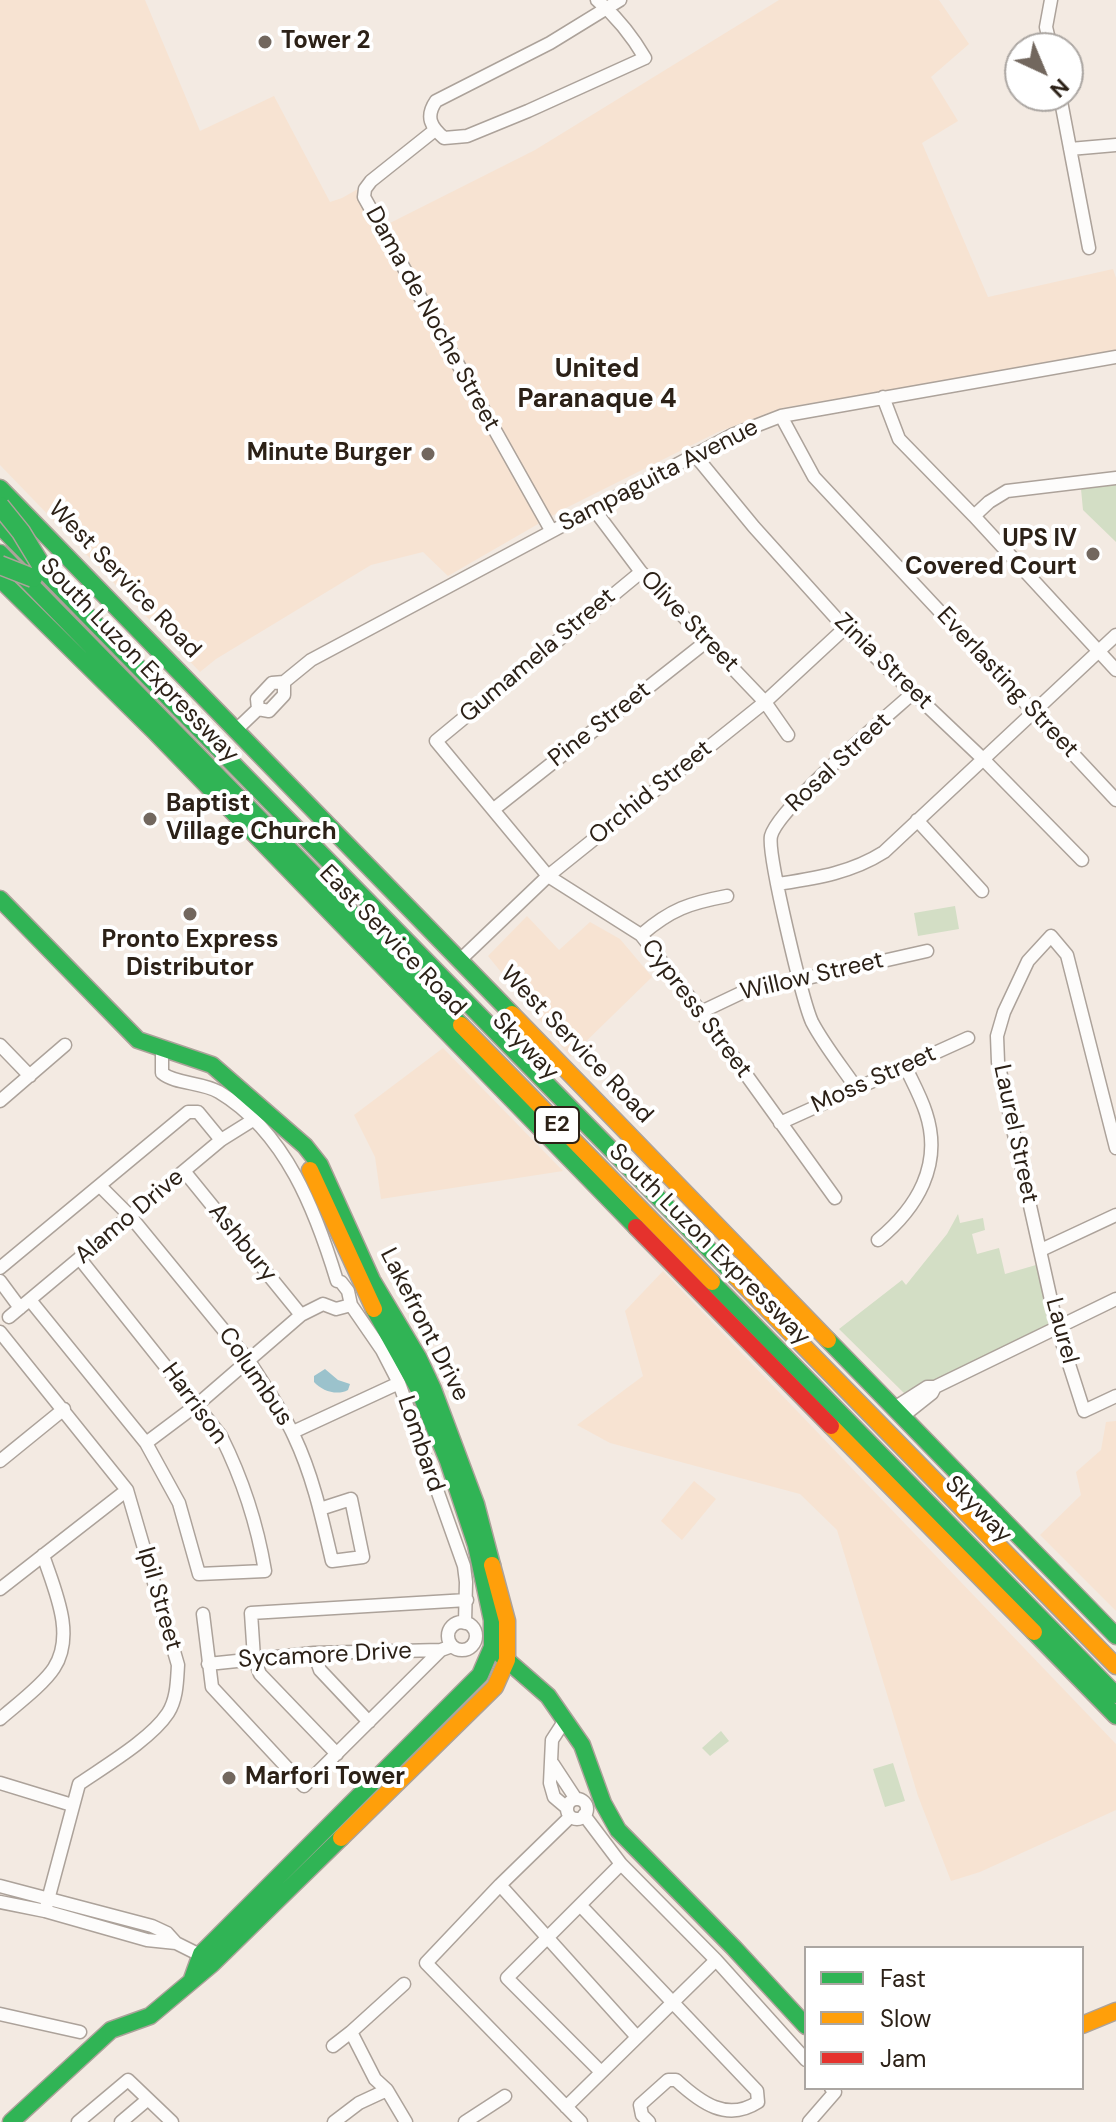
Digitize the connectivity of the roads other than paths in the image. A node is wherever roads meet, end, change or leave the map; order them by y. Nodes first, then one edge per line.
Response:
1 (597, 0) edge
2 (620, 0) edge
3 (1051, 0) edge
4 (608, 10) junction
5 (1047, 32) edge
6 (1063, 112) edge
7 (435, 130) junction
8 (1116, 145) edge
9 (1070, 149) junction
10 (1089, 248) dead end
11 (1116, 357) edge
12 (883, 397) junction
13 (781, 416) junction
14 (694, 454) junction
15 (1116, 478) edge
16 (0, 488) edge
17 (0, 506) edge
18 (593, 508) junction
19 (974, 516) junction
20 (0, 517) edge
21 (0, 526) edge
22 (551, 530) junction
23 (0, 544) edge
24 (0, 553) edge
25 (0, 565) edge
26 (641, 572) junction
27 (38, 574) junction
28 (0, 579) edge
29 (845, 628) junction
30 (1116, 635) edge
31 (707, 641) junction
32 (1100, 652) junction
33 (1116, 670) edge
34 (913, 693) junction
35 (765, 702) junction
36 (1033, 711) junction
37 (236, 730) junction
38 (788, 735) dead end
39 (436, 741) joint
40 (982, 758) junction
41 (1116, 800) edge
42 (494, 809) junction
43 (917, 820) junction
44 (1082, 860) dead end
45 (548, 876) junction
46 (778, 884) junction
47 (982, 891) dead end
48 (727, 896) dead end
49 (0, 899) edge
50 (641, 935) junction
51 (927, 951) dead end
52 (460, 960) junction
53 (799, 978) junction
54 (701, 1012) junction
55 (968, 1038) dead end
56 (0, 1045) edge
57 (65, 1045) dead end
58 (162, 1048) junction
59 (905, 1066) junction
60 (30, 1076) junction
61 (857, 1089) junction
62 (0, 1101) edge
63 (253, 1120) junction
64 (780, 1123) junction
65 (278, 1125) junction
66 (221, 1140) junction
67 (1116, 1148) edge
68 (184, 1171) junction
69 (100, 1186) junction
70 (835, 1198) dead end
71 (1116, 1215) edge
72 (131, 1217) junction
73 (878, 1240) dead end
74 (1041, 1250) junction
75 (80, 1259) junction
76 (0, 1268) edge
77 (0, 1281) edge
78 (337, 1281) junction
79 (1116, 1299) edge
80 (25, 1304) junction
81 (323, 1304) junction
82 (351, 1305) junction
83 (301, 1315) junction
84 (9, 1317) dead end
85 (1057, 1327) junction
86 (0, 1332) edge
87 (249, 1361) junction
88 (399, 1383) junction
89 (1116, 1396) edge
90 (198, 1404) junction
91 (64, 1409) junction
92 (899, 1412) junction
93 (293, 1432) junction
94 (146, 1443) junction
95 (0, 1461) edge
96 (127, 1490) junction
97 (320, 1509) junction
98 (43, 1555) junction
99 (0, 1589) edge
100 (467, 1600) junction
101 (203, 1614) dead end
102 (465, 1623) junction
103 (1116, 1636) edge
104 (492, 1647) junction
105 (447, 1648) junction
106 (314, 1653) junction
107 (1116, 1654) edge
108 (254, 1658) junction
109 (507, 1660) junction
110 (208, 1664) junction
111 (1116, 1666) edge
112 (1116, 1685) edge
113 (1116, 1695) edge
114 (1116, 1716) edge
115 (0, 1719) edge
116 (565, 1720) junction
117 (369, 1722) junction
118 (337, 1754) junction
119 (0, 1783) edge
120 (72, 1805) junction
121 (571, 1808) junction
122 (621, 1864) junction
123 (500, 1885) junction
124 (0, 1886) edge
125 (0, 1902) edge
126 (47, 1905) junction
127 (580, 1905) junction
128 (547, 1936) junction
129 (206, 1959) junction
130 (716, 1960) junction
131 (404, 1984) dead end
132 (673, 2002) junction
133 (1116, 2011) edge
134 (0, 2014) edge
135 (804, 2024) edge
136 (1084, 2024) edge
137 (80, 2032) dead end
138 (351, 2032) junction
139 (637, 2037) junction
140 (333, 2046) dead end
141 (804, 2058) edge
142 (601, 2072) junction
143 (387, 2090) junction
144 (833, 2090) edge
145 (505, 2096) dead end
146 (147, 2100) junction
147 (566, 2107) junction
148 (11, 2122) edge
149 (78, 2122) edge
150 (121, 2122) edge
151 (172, 2122) edge
152 (334, 2122) edge
153 (406, 2122) edge
154 (465, 2122) edge
155 (581, 2122) edge
156 (649, 2122) edge
157 (809, 2122) edge

1 - 4 street
2 - 4 street
3 - 5 street
4 - 7 street
4 - 7 street
6 - 9 street
7 - 22 street, Dama de Noche Street
8 - 9 street
9 - 10 street
11 - 12 street, Sampaguita Avenue
12 - 13 street, Sampaguita Avenue
12 - 19 street
13 - 14 street, Sampaguita Avenue
13 - 36 street, Everlasting Street
14 - 18 street, Sampaguita Avenue
14 - 29 street, Zinia Street
15 - 19 street
16 - 37 main road, West Service Road
17 - 27 main road, bridge
18 - 22 street, Sampaguita Avenue
18 - 26 street, Olive Street
19 - 32 street
20 - 107 main road, South Luzon Expressway / E2
21 - 27 main road, Skyway / E2, bridge
22 - 37 street, Sampaguita Avenue
23 - 27 main road, Skyway / E2
24 - 113 main road, South Luzon Expressway / E2
25 - 27 main road, bridge
26 - 31 street, Olive Street
26 - 39 street, Gumamela Street
27 - 111 main road, Skyway / E2
27 - 112 main road, Skyway / E2
28 - 114 main road, East Service Road
29 - 34 street, Zinia Street
29 - 35 street, Orchid Street
30 - 32 street
31 - 35 street, Olive Street
31 - 42 street, Pine Street
32 - 33 street
32 - 36 street
34 - 40 street, Zinia Street
34 - 46 street, Rosal Street
35 - 38 street, Olive Street
35 - 45 street, Orchid Street
36 - 40 street
36 - 41 street, Everlasting Street
37 - 52 main road, West Service Road
39 - 42 street, Cypress Street
40 - 43 street
40 - 44 street, Zinia Street
42 - 45 street, Cypress Street
43 - 46 street
43 - 47 street
45 - 50 street, Cypress Street
45 - 52 street, Orchid Street
46 - 53 street, Rosal Street
48 - 50 street
49 - 58 main road, Lakefront Drive
50 - 54 street, Cypress Street
51 - 53 street, Willow Street
52 - 92 main road, West Service Road
53 - 54 street, Willow Street
53 - 61 street, Rosal Street
54 - 64 street, Cypress Street
55 - 59 street, Moss Street
56 - 60 street
57 - 60 street
58 - 63 street, Lombard
58 - 65 main road, Lakefront Drive
59 - 61 street, Moss Street
59 - 73 street
60 - 62 street
61 - 64 street, Moss Street
63 - 66 street, Alamo Drive
63 - 78 street, Lombard
64 - 70 street, Cypress Street
65 - 104 main road, Lakefront Drive
65 - 109 main road, Lakefront Drive
66 - 68 street, Alamo Drive
66 - 69 street
67 - 74 street, Laurel Street
68 - 72 street, Alamo Drive
68 - 83 street, Ashbury
69 - 72 street, Columbus
69 - 76 street
71 - 74 street
72 - 75 street, Alamo Drive
72 - 87 street, Columbus
74 - 85 street, Laurel
75 - 80 street, Alamo Drive
75 - 90 street, Harrison
77 - 80 street
78 - 81 street
78 - 82 street, Lombard
79 - 85 street
80 - 84 street, Alamo Drive
80 - 94 street
81 - 82 street
81 - 83 street
82 - 88 street, Lombard
83 - 87 street
85 - 89 street, Laurel
85 - 92 street
86 - 91 street, Ipil Street
87 - 90 street
87 - 93 street, Columbus
88 - 93 street
88 - 100 street, Lombard
90 - 94 street
90 - 94 street, Harrison
91 - 95 street
91 - 96 street, Ipil Street
92 - 103 main road, West Service Road
93 - 97 street, Columbus
96 - 98 street
96 - 120 street, Ipil Street
97 - 97 street, Columbus
98 - 99 street
98 - 115 street
100 - 102 street, Lombard
100 - 108 street
101 - 110 street
102 - 105 street
102 - 105 street
104 - 109 main road
104 - 129 main road, Lakefront Drive
105 - 106 street, Sycamore Drive
105 - 117 street
106 - 108 street, Sycamore Drive
106 - 117 street
108 - 110 street, Sycamore Drive
108 - 118 street
109 - 116 main road
109 - 129 main road, Lakefront Drive
110 - 118 street
116 - 121 street
116 - 135 main road
117 - 118 street
119 - 120 street
120 - 126 street, Ipil Street
121 - 122 street
121 - 123 street
122 - 127 street
122 - 130 street
123 - 128 street
123 - 147 street
124 - 126 street
125 - 126 street
126 - 129 street
127 - 128 street
127 - 132 street
128 - 139 street
128 - 142 street
129 - 148 main road, Lakefront Drive
130 - 132 street
130 - 141 street
131 - 138 street
132 - 139 street
132 - 156 street
133 - 136 main road
134 - 137 street
138 - 140 street
138 - 143 street
139 - 142 street
142 - 147 street
143 - 152 street
143 - 153 street
144 - 157 street
145 - 154 street
146 - 149 street
146 - 150 street
146 - 151 street
147 - 155 street

